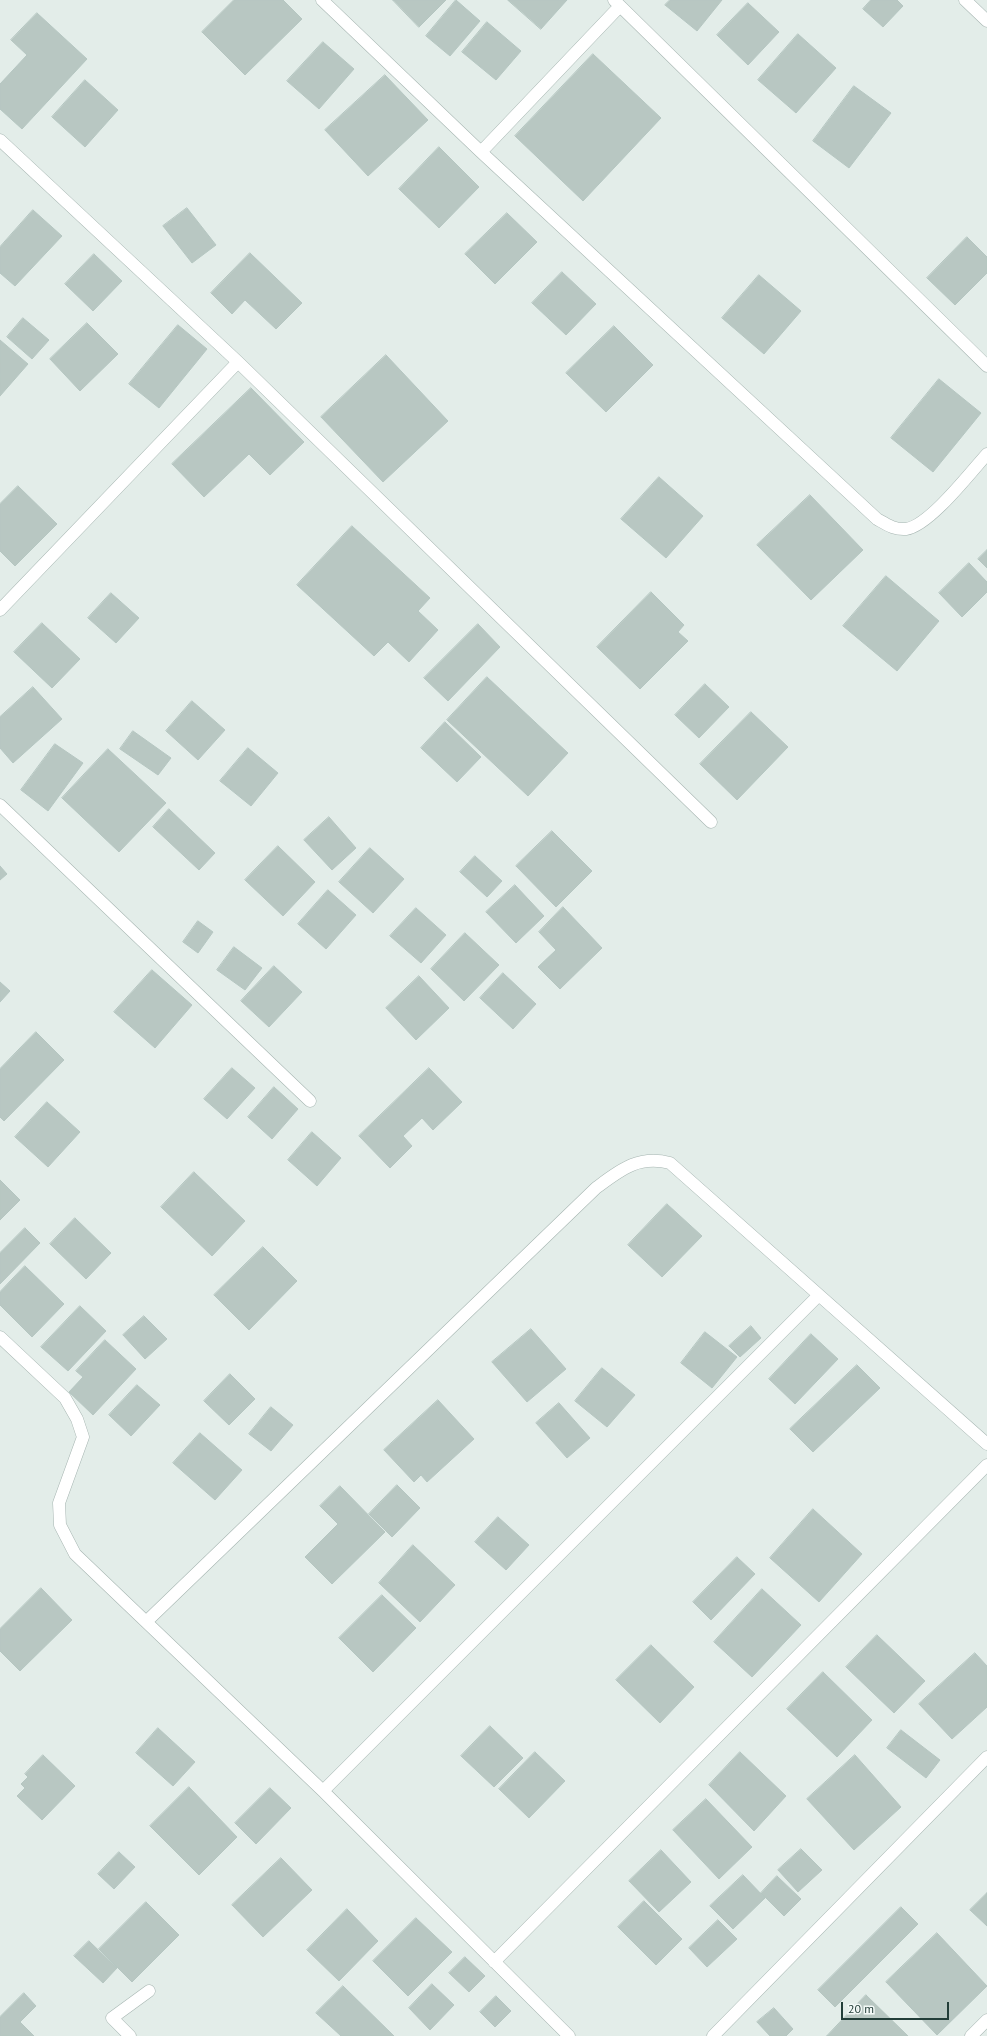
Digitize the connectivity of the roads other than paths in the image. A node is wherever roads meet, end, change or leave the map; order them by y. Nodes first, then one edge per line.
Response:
1 (322, 0) edge
2 (965, 0) edge
3 (617, 3) edge
4 (987, 21) edge
5 (0, 140) edge
6 (481, 152) junction
7 (238, 362) junction
8 (987, 366) edge
9 (987, 454) edge
10 (0, 610) edge
11 (0, 805) edge
12 (711, 822) dead end
13 (310, 1100) dead end
14 (818, 1296) junction
15 (0, 1337) edge
16 (987, 1444) edge
17 (987, 1465) edge
18 (147, 1621) junction
19 (987, 1757) edge
20 (323, 1791) junction
21 (494, 1962) junction
22 (149, 1991) dead end
23 (987, 2020) edge
24 (130, 2036) edge
25 (569, 2036) edge
26 (713, 2036) edge
27 (971, 2036) edge

1 - 6 street
2 - 4 street
3 - 6 street
3 - 8 street
5 - 7 street
6 - 9 street
7 - 10 street
7 - 12 street
11 - 13 street
14 - 16 street
14 - 18 street
14 - 20 street
15 - 18 street
17 - 21 street
18 - 20 street
19 - 26 street
20 - 21 street
21 - 25 street
22 - 24 street
23 - 27 street

